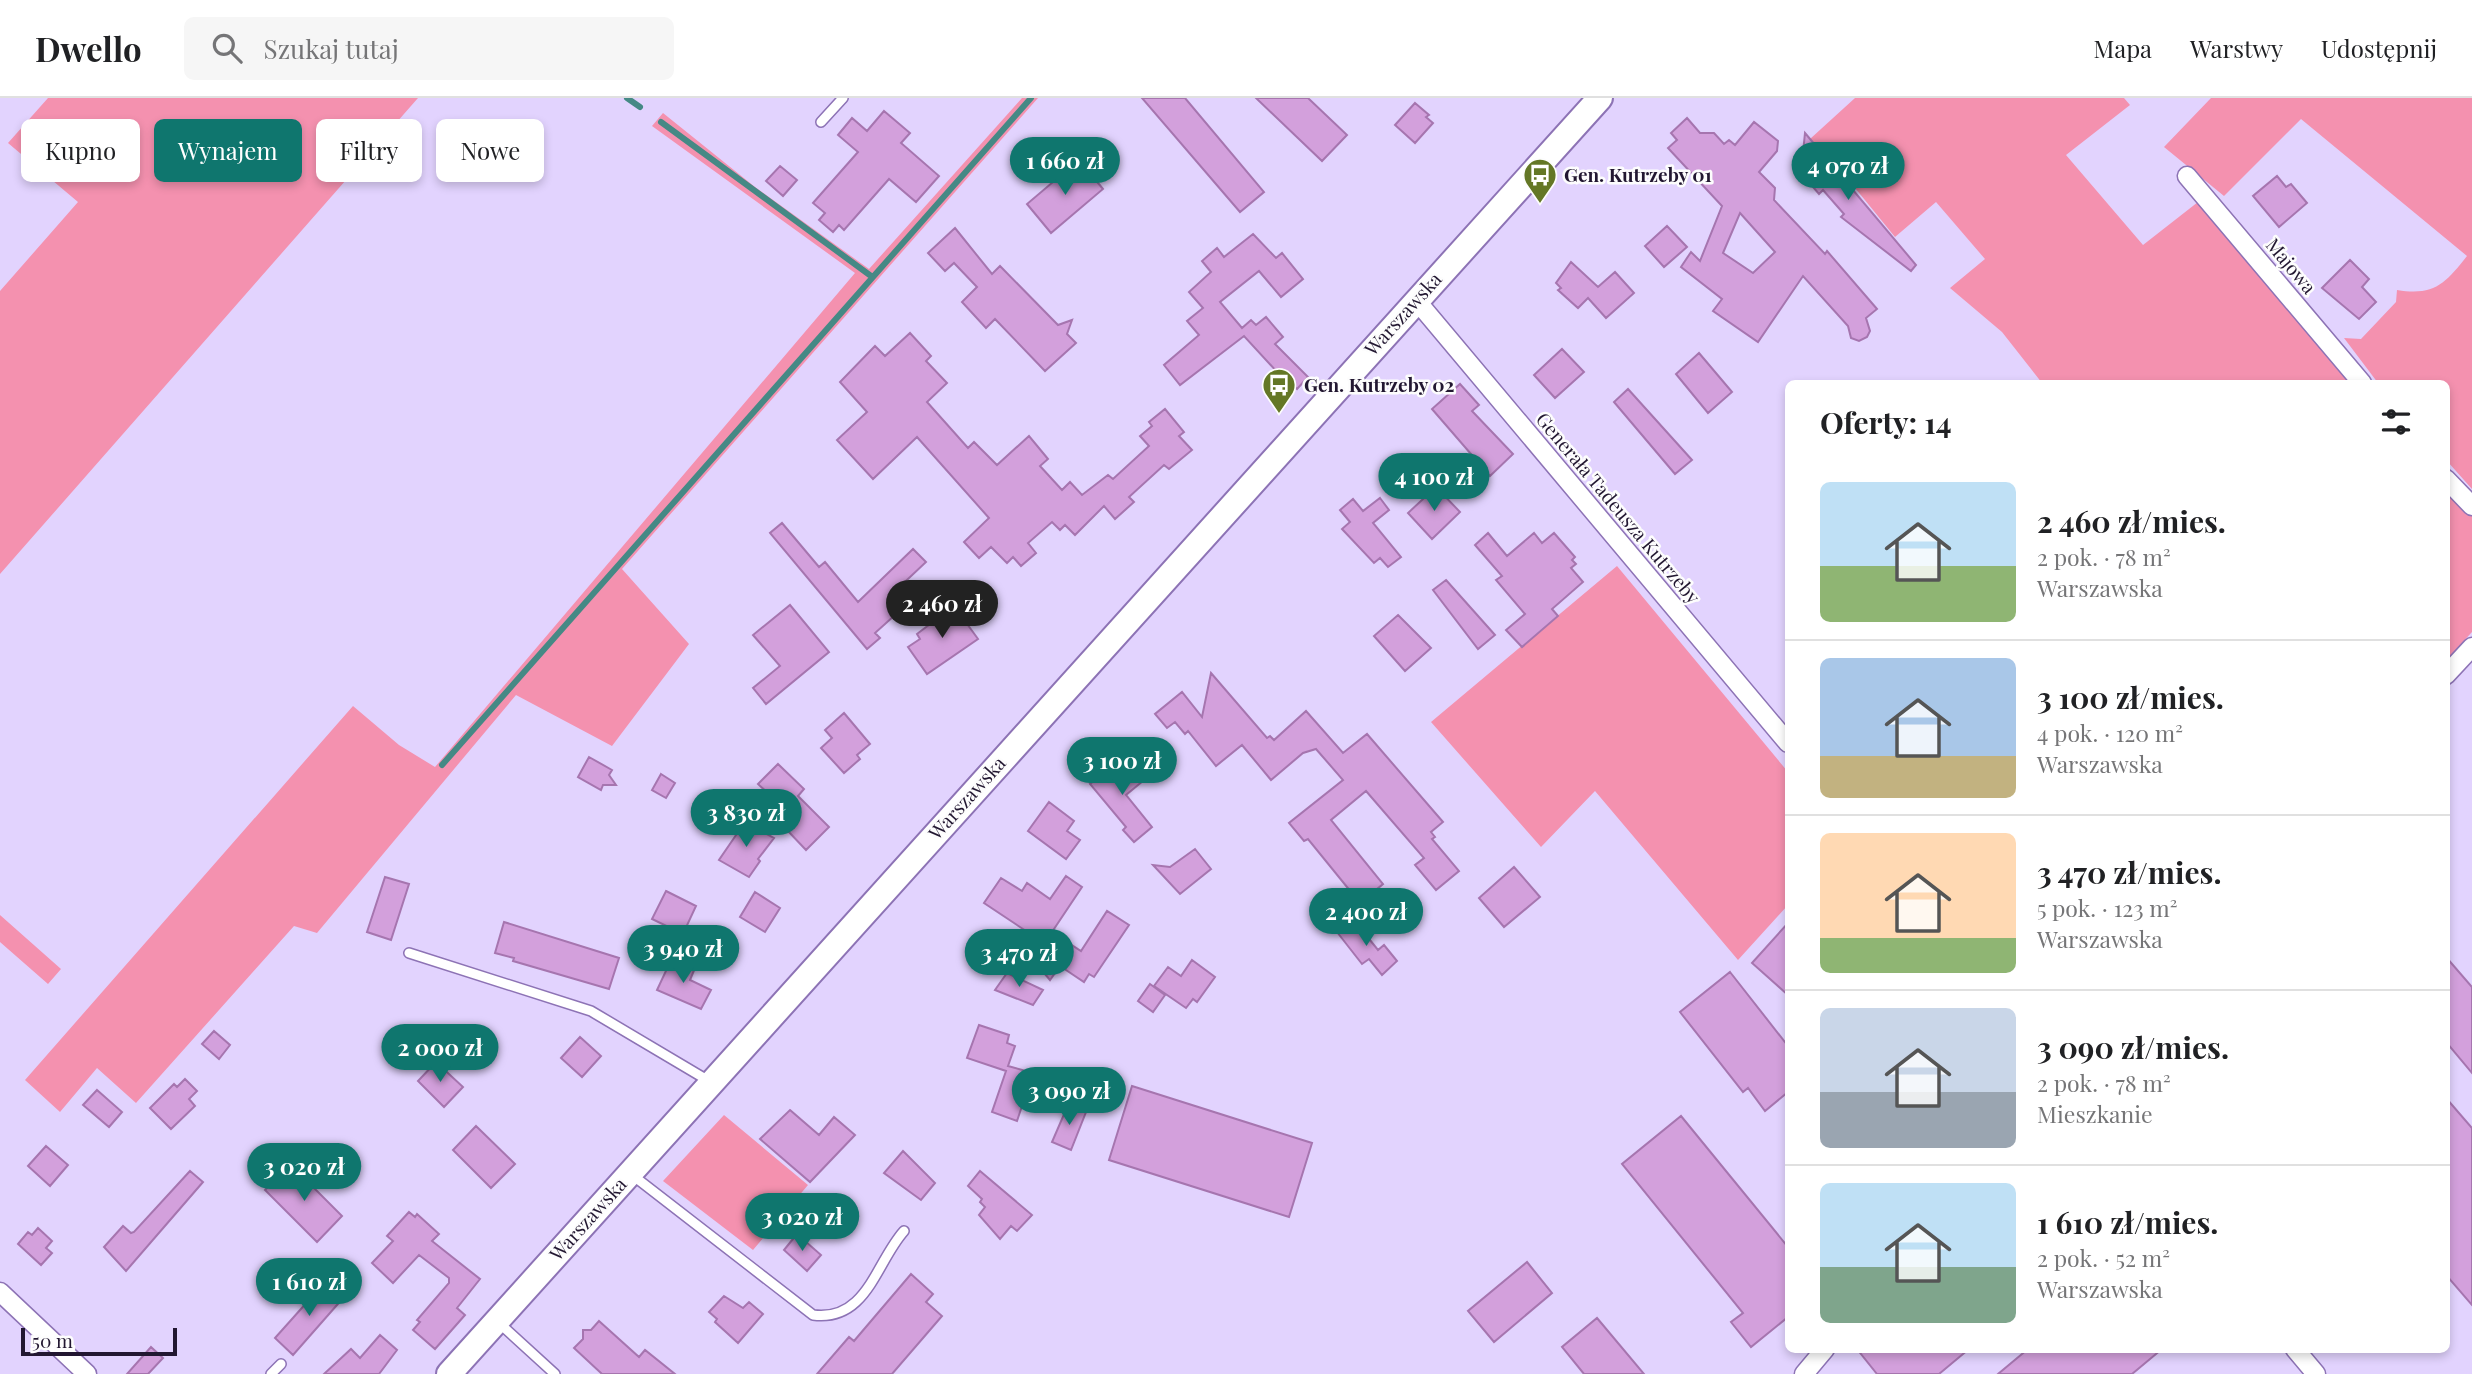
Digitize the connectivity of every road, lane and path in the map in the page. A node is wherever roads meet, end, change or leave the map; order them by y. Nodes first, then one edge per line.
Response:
1 (843, 98) edge
2 (1600, 98) edge
3 (821, 122) dead end
4 (2187, 176) dead end
5 (1416, 300) junction
6 (2359, 380) edge
7 (2450, 483) edge
8 (2472, 506) edge
9 (2472, 647) edge
10 (2450, 671) edge
11 (1785, 739) edge
12 (409, 953) dead end
13 (711, 1083) junction
14 (629, 1173) junction
15 (904, 1231) dead end
16 (0, 1292) edge
17 (497, 1321) junction
18 (1822, 1353) edge
19 (2298, 1353) edge
20 (281, 1364) dead end
21 (87, 1374) edge
22 (271, 1374) edge
23 (449, 1374) edge
24 (555, 1374) edge
25 (1804, 1374) edge
26 (2316, 1374) edge

1 - 3 lane
2 - 5 main road, Warszawska
4 - 6 street, Majowa
5 - 11 street, Generała Tadeusza Kutrzeby
5 - 13 main road, Warszawska
7 - 8 street
9 - 10 street
12 - 13 lane
13 - 14 main road, Warszawska
14 - 15 lane
14 - 17 main road, Warszawska
16 - 21 street
17 - 23 main road, Warszawska
17 - 24 lane
18 - 25 street
19 - 26 street
20 - 22 lane

